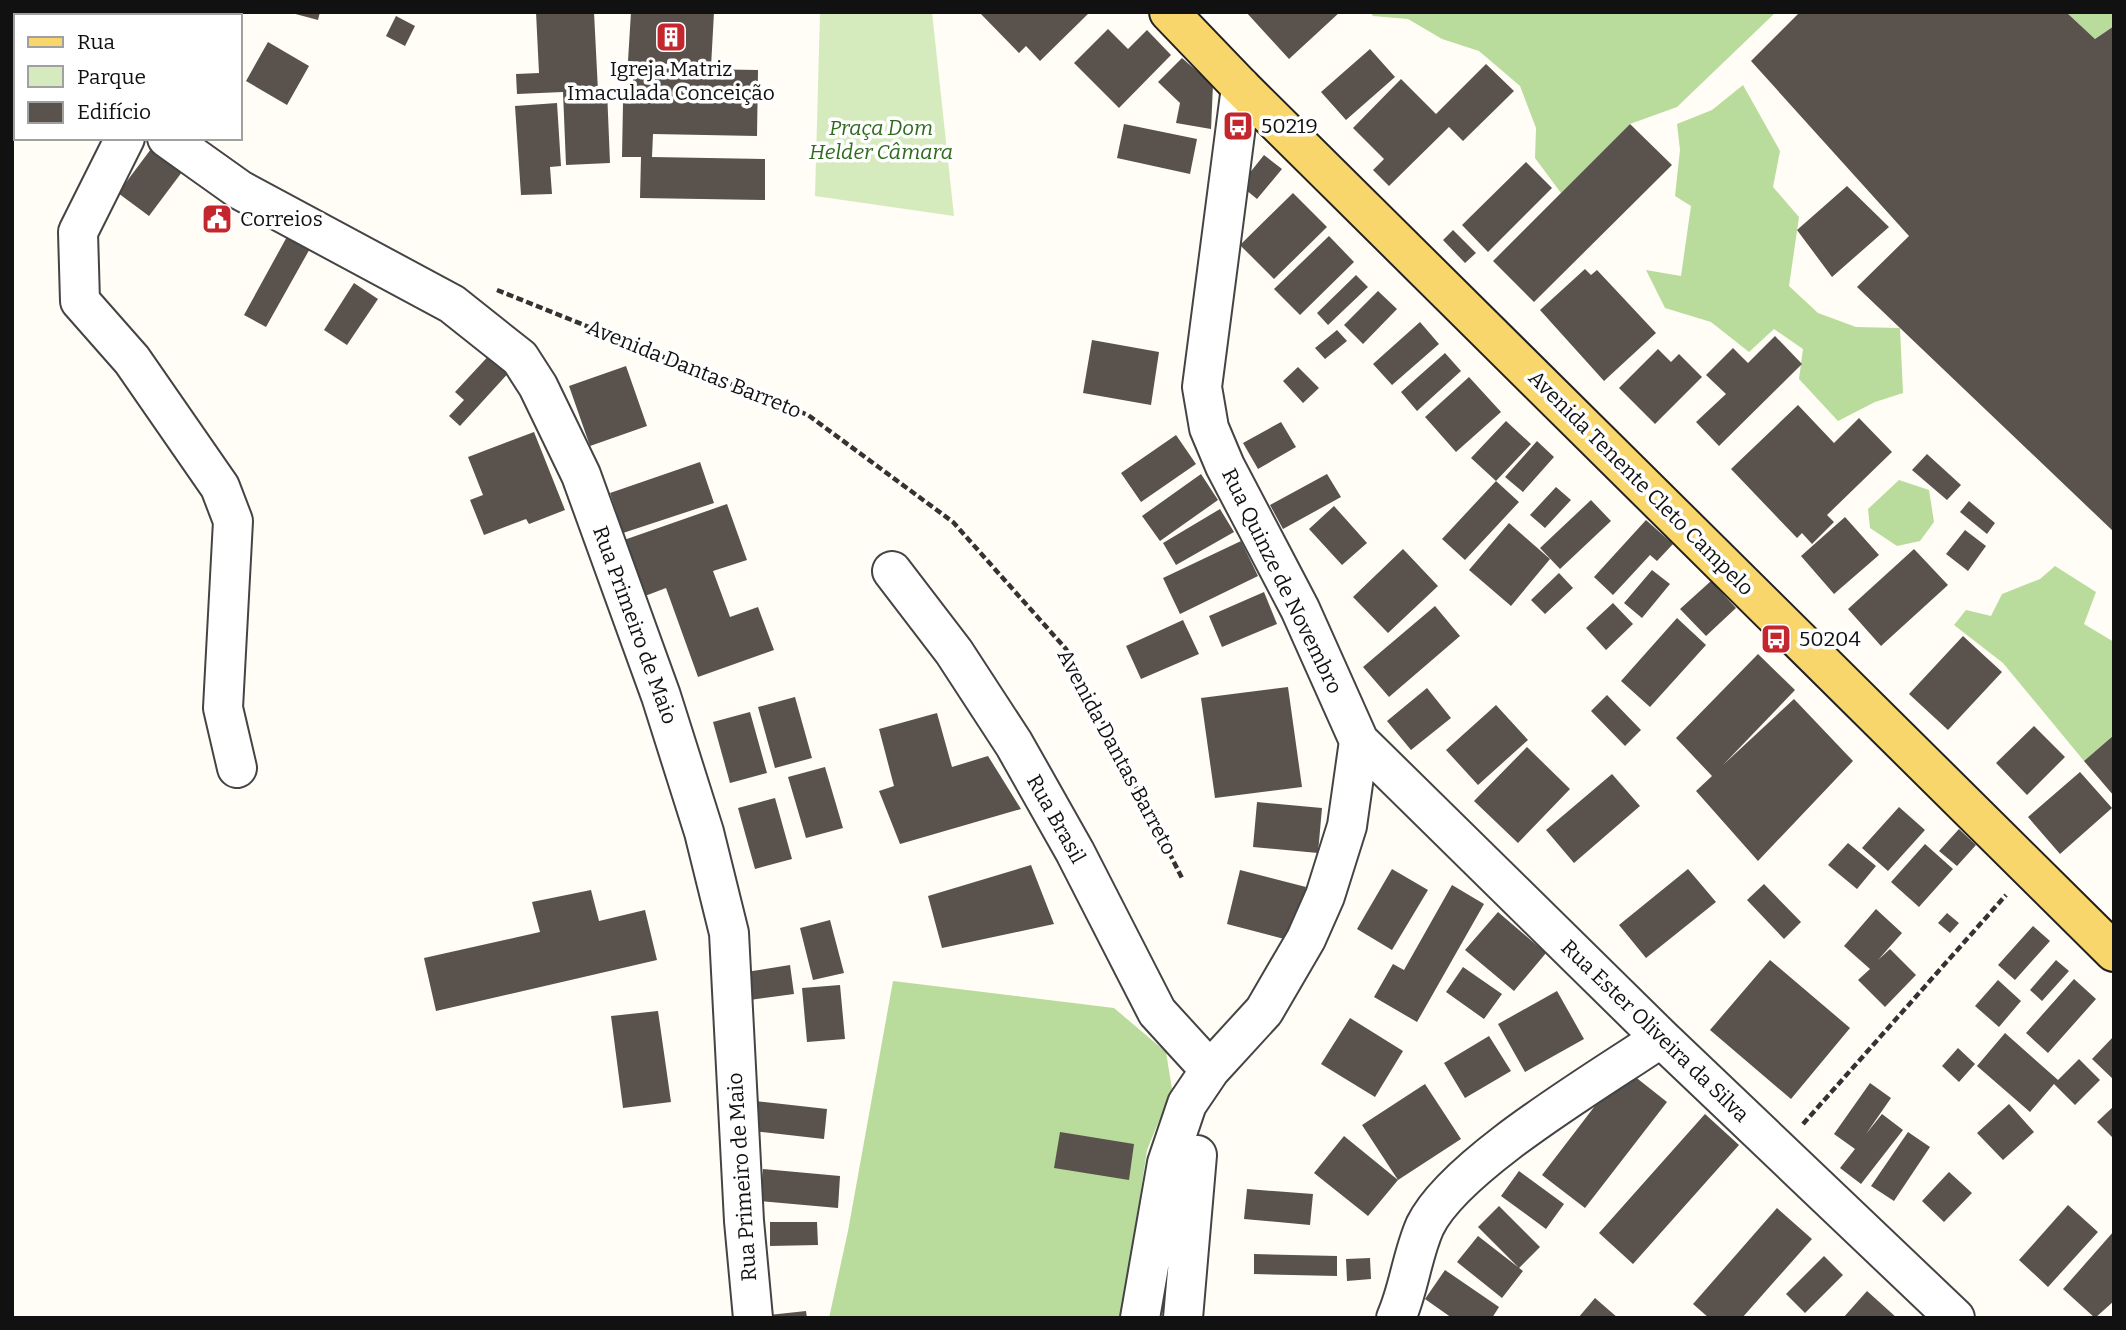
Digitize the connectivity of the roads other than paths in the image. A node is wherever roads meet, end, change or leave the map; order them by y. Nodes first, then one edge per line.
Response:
1 (1169, 12) edge
2 (1241, 87) junction
3 (124, 140) edge
4 (170, 140) edge
5 (892, 571) dead end
6 (1359, 741) junction
7 (237, 768) dead end
8 (2114, 952) edge
9 (1661, 1038) junction
10 (1210, 1070) junction
11 (1197, 1155) dead end
12 (1405, 1313) edge
13 (753, 1318) edge
14 (1140, 1318) edge
15 (1183, 1318) edge
16 (1955, 1318) edge

1 - 2 main road, Avenida Tenente Cleto Campelo
2 - 6 street, Rua Quinze de Novembro
2 - 8 main road, Avenida Tenente Cleto Campelo
3 - 7 street
4 - 13 street, Rua Primeiro de Maio
5 - 10 street, Rua Brasil
6 - 9 street, Rua Ester Oliveira da Silva
6 - 10 street
9 - 12 street
9 - 16 street, Rua Ester Oliveira da Silva
10 - 14 street
11 - 15 street

